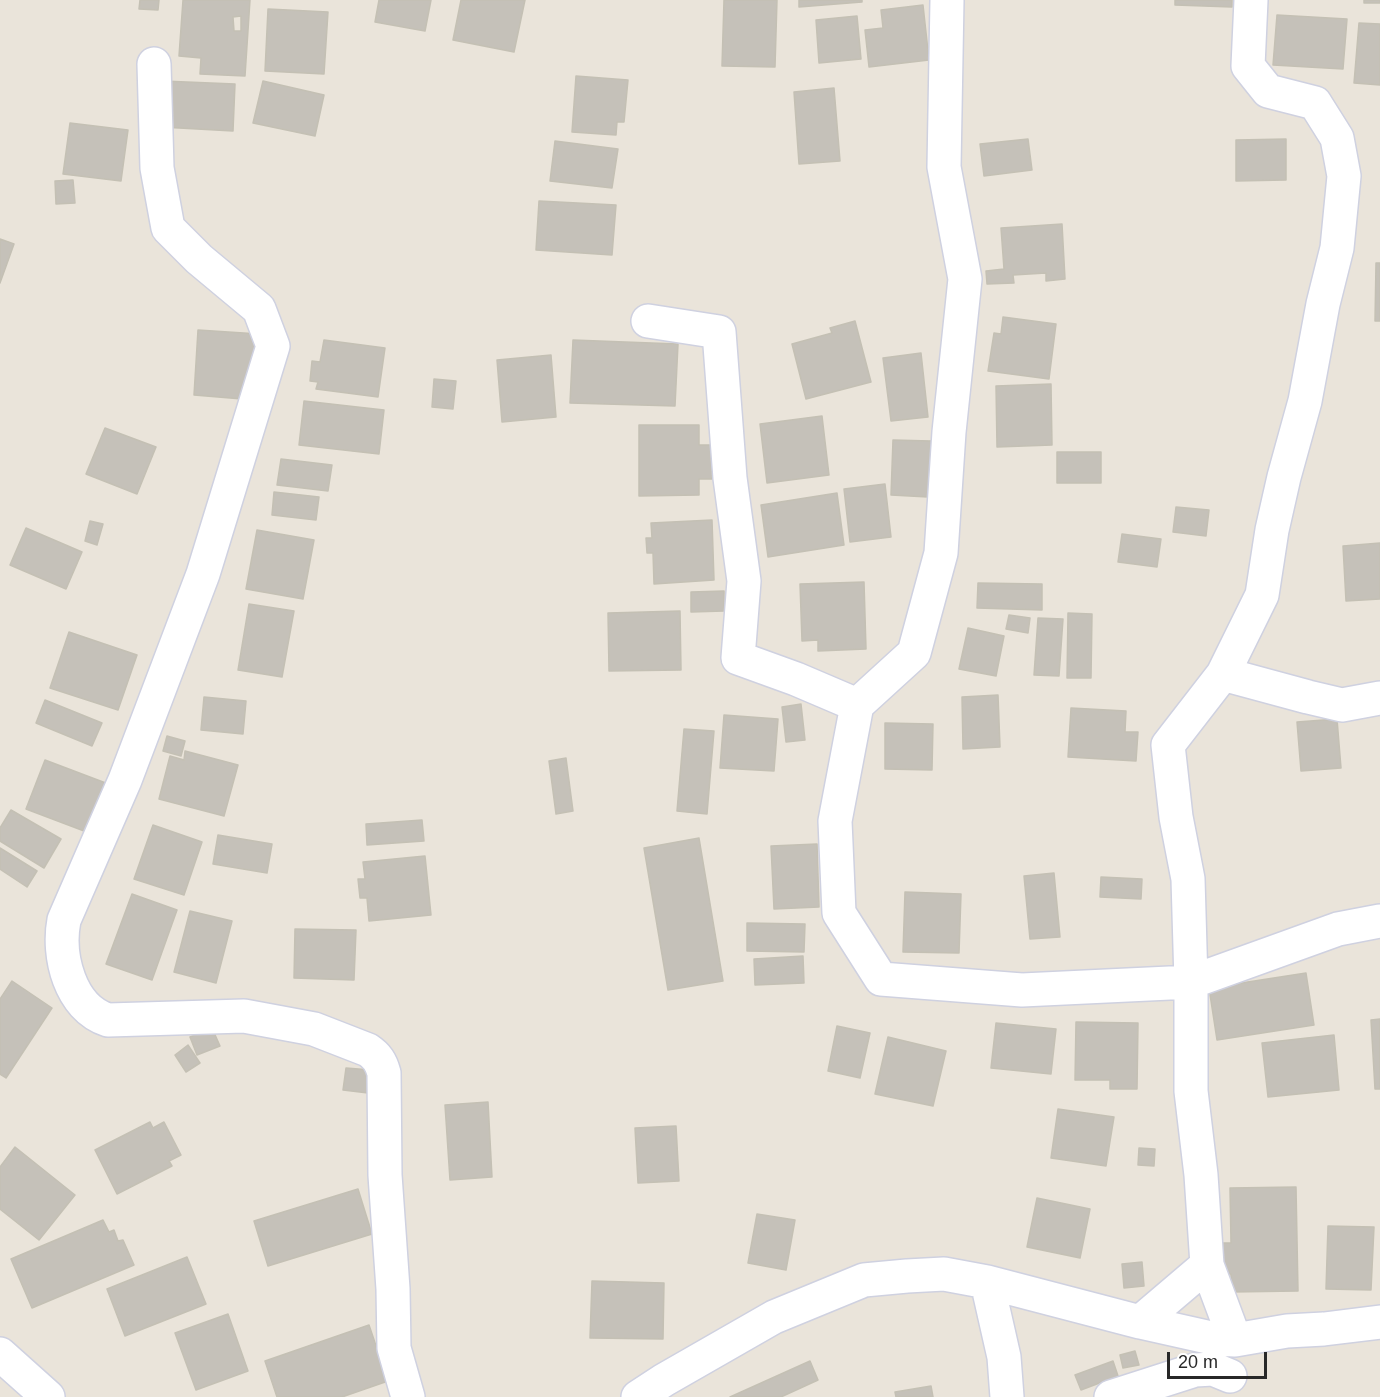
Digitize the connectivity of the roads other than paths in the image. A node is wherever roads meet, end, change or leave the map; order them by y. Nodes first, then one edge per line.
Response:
1 (947, 0) edge
2 (1251, 0) edge
3 (154, 64) dead end
4 (648, 321) dead end
5 (1223, 674) junction
6 (1380, 698) edge
7 (857, 705) junction
8 (1380, 921) edge
9 (1191, 982) junction
10 (1207, 1265) junction
11 (987, 1282) junction
12 (1140, 1322) junction
13 (1380, 1322) edge
14 (1226, 1339) junction
15 (0, 1354) edge
16 (1229, 1386) edge
17 (48, 1397) edge
18 (408, 1397) edge
19 (638, 1397) edge
20 (1007, 1397) edge
21 (1111, 1397) edge

1 - 7 street
2 - 5 street
3 - 18 street
4 - 7 street
5 - 6 street
5 - 9 street
7 - 9 street
8 - 9 street
9 - 10 street
10 - 12 street
10 - 14 street
11 - 12 street
11 - 19 street
11 - 20 street
12 - 14 street
13 - 14 street
14 - 16 street
15 - 17 street
16 - 21 street

